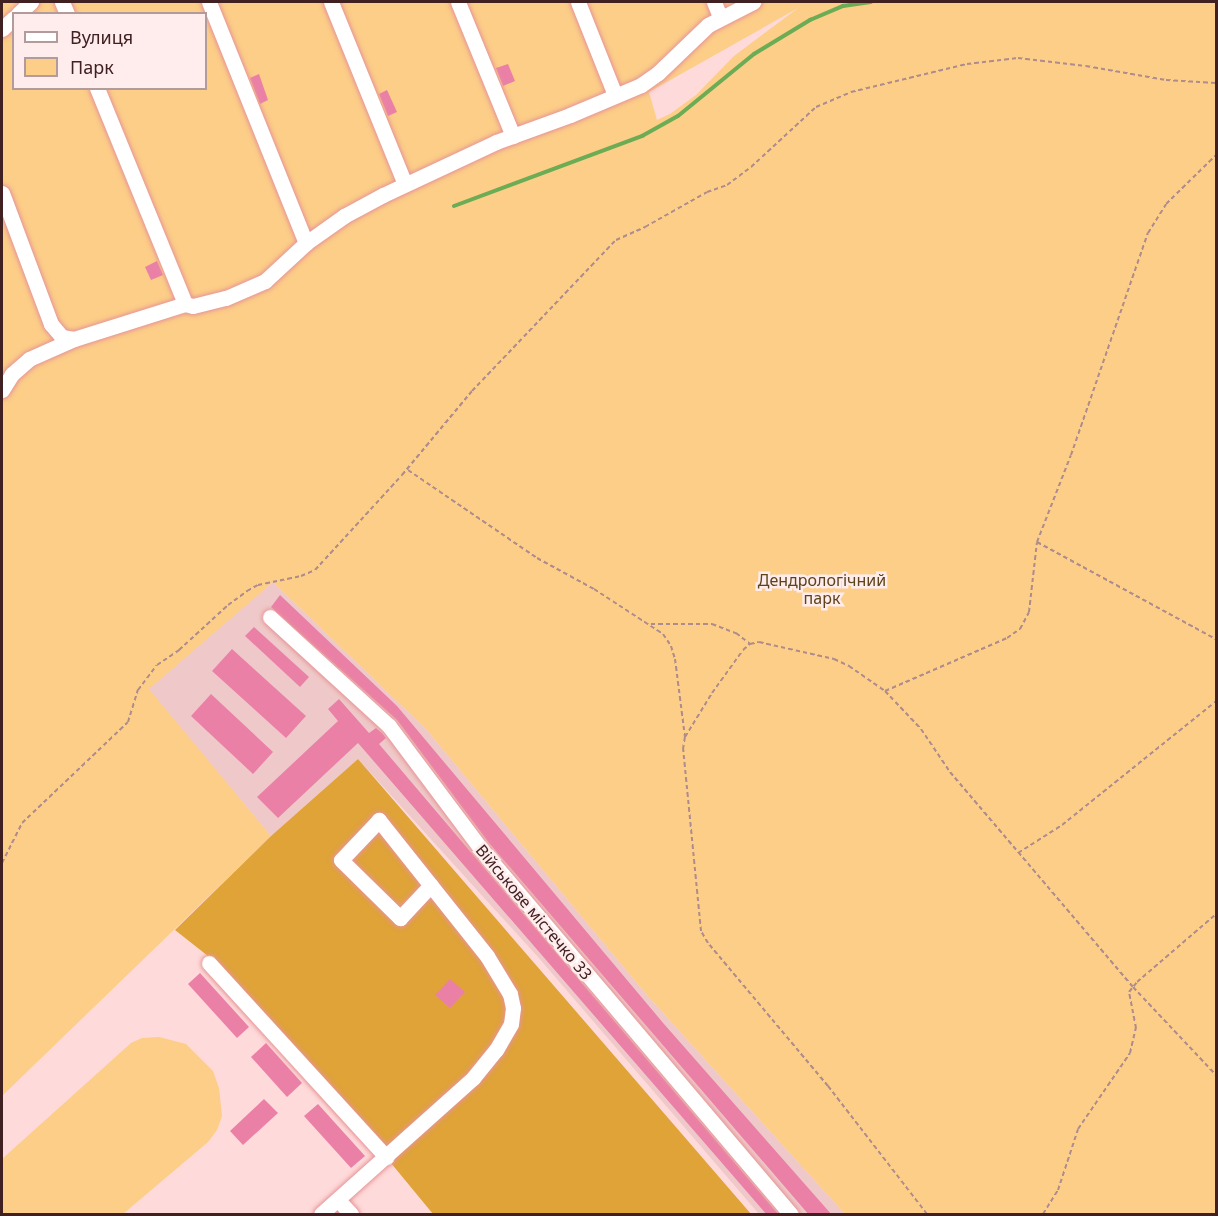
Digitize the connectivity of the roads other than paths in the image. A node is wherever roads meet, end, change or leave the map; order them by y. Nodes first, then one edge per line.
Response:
1 (209, 2) edge
2 (331, 2) edge
3 (458, 2) edge
4 (578, 2) edge
5 (714, 2) edge
6 (753, 2) edge
7 (720, 17) junction
8 (99, 90) edge
9 (615, 95) junction
10 (513, 136) junction
11 (405, 184) junction
12 (2, 193) edge
13 (306, 243) junction
14 (184, 304) junction
15 (74, 339) junction
16 (2, 390) edge
17 (270, 617) dead end
18 (431, 885) junction
19 (209, 963) dead end
20 (386, 1157) junction
21 (338, 1200) junction
22 (321, 1215) edge
23 (351, 1215) edge
24 (791, 1215) edge

1 - 13 street
2 - 11 street
3 - 10 street
4 - 9 street
5 - 7 street
6 - 7 street
7 - 9 street
8 - 14 street
9 - 10 street
10 - 11 street
11 - 13 street
12 - 15 street
13 - 14 street
14 - 15 street
15 - 16 street
17 - 24 street, Військове містечко 33
18 - 18 street
18 - 20 street
19 - 20 street
20 - 21 street
21 - 22 street
21 - 23 street

